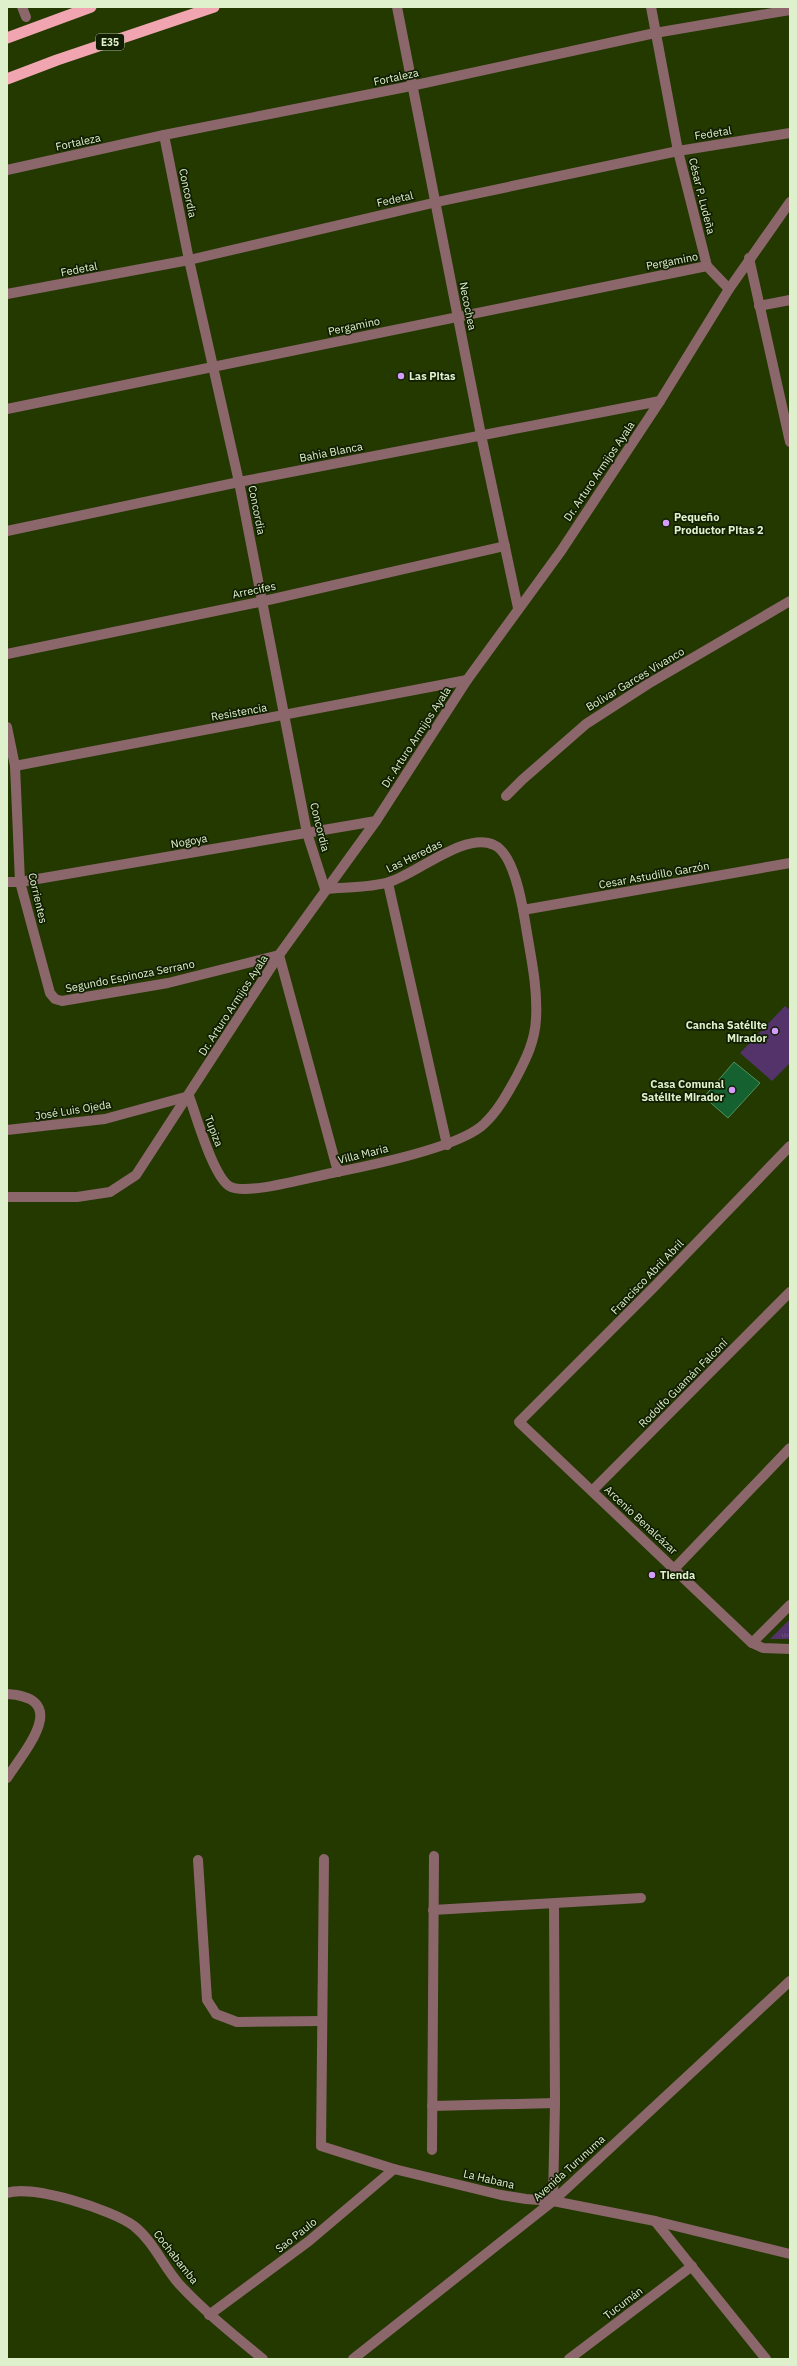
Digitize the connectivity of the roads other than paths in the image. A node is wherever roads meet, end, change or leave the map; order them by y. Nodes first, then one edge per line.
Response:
1 (22, 7) edge
2 (92, 7) edge
3 (214, 7) edge
4 (397, 7) edge
5 (651, 7) edge
6 (790, 10) edge
7 (26, 17) dead end
8 (655, 33) junction
9 (7, 38) edge
10 (7, 79) edge
11 (411, 86) junction
12 (790, 133) edge
13 (164, 135) junction
14 (678, 150) junction
15 (7, 170) edge
16 (437, 202) junction
17 (790, 202) edge
18 (749, 258) junction
19 (189, 260) junction
20 (707, 266) junction
21 (729, 289) junction
22 (7, 294) edge
23 (790, 300) edge
24 (759, 306) junction
25 (458, 316) junction
26 (215, 367) junction
27 (660, 401) junction
28 (7, 409) edge
29 (481, 435) junction
30 (790, 442) edge
31 (240, 482) junction
32 (7, 530) edge
33 (506, 546) junction
34 (264, 601) junction
35 (790, 601) edge
36 (518, 608) junction
37 (7, 654) edge
38 (467, 680) junction
39 (286, 716) junction
40 (7, 727) edge
41 (15, 766) junction
42 (506, 796) dead end
43 (376, 821) junction
44 (307, 833) junction
45 (508, 856) joint
46 (790, 863) edge
47 (7, 882) edge
48 (20, 882) junction
49 (388, 883) junction
50 (325, 889) junction
51 (523, 910) junction
52 (279, 955) junction
53 (55, 999) joint
54 (188, 1096) junction
55 (7, 1130) edge
56 (447, 1145) junction
57 (790, 1146) edge
58 (338, 1172) junction
59 (218, 1175) joint
60 (7, 1197) edge
61 (790, 1292) edge
62 (519, 1422) joint
63 (790, 1448) edge
64 (592, 1491) junction
65 (675, 1568) junction
66 (790, 1605) edge
67 (752, 1643) junction
68 (790, 1649) edge
69 (7, 1694) edge
70 (7, 1778) edge
71 (434, 1856) dead end
72 (324, 1859) dead end
73 (198, 1860) dead end
74 (641, 1898) dead end
75 (554, 1904) junction
76 (433, 1910) junction
77 (790, 1982) edge
78 (321, 2021) junction
79 (555, 2102) junction
80 (432, 2106) junction
81 (432, 2150) dead end
82 (394, 2169) junction
83 (7, 2193) edge
84 (553, 2201) junction
85 (655, 2221) junction
86 (790, 2254) edge
87 (692, 2266) junction
88 (209, 2315) junction
89 (263, 2359) edge
90 (353, 2359) edge
91 (569, 2359) edge
92 (766, 2359) edge

1 - 7 street
2 - 9 highway
3 - 10 highway, E35
4 - 11 street, Necochea
5 - 8 street, César P. Ludeña
6 - 8 street, Fortaleza
8 - 11 street, Fortaleza
8 - 14 street, César P. Ludeña
11 - 13 street, Fortaleza
11 - 16 street, Necochea
12 - 14 street, Fedetal
13 - 15 street, Fortaleza
13 - 19 street, Concordia
14 - 16 street, Fedetal
14 - 20 street, César P. Ludeña
16 - 19 street, Fedetal
16 - 25 street, Necochea
17 - 18 street, Dr. Arturo Armijos Ayala
18 - 21 street, Dr. Arturo Armijos Ayala
18 - 24 street
19 - 22 street, Fedetal
19 - 26 street, Concordia
20 - 21 street, César P. Ludeña
20 - 25 street, Pergamino
21 - 27 street, Dr. Arturo Armijos Ayala
23 - 24 street
24 - 30 street
25 - 26 street, Pergamino
25 - 29 street, Necochea
26 - 28 street, Pergamino
26 - 31 street, Concordia
27 - 29 street, Bahia Blanca
27 - 36 street, Dr. Arturo Armijos Ayala
29 - 31 street, Bahia Blanca
29 - 33 street, Necochea
31 - 32 street, Bahia Blanca
31 - 34 street, Concordia
33 - 34 street, Arrecifes
33 - 36 street, Necochea
34 - 37 street, Arrecifes
34 - 39 street, Concordia
35 - 42 street, Bolivar Garces Vivanco
36 - 38 street, Dr. Arturo Armijos Ayala
38 - 39 street, Resistencia
38 - 43 street, Dr. Arturo Armijos Ayala
39 - 41 street, Resistencia
39 - 44 street, Concordia
40 - 41 street, Corrientes
41 - 48 street, Corrientes
43 - 44 street, Nogoya
43 - 50 street, Dr. Arturo Armijos Ayala
44 - 48 street, Nogoya
44 - 50 street, Concordia
45 - 49 street, Las Heredas
45 - 51 street, Villa Maria
46 - 51 street, Cesar Astudillo Garzón
47 - 48 street, Nogoya
48 - 53 street, Corrientes
49 - 50 street, Las Heredas
49 - 56 street
50 - 52 street, Dr. Arturo Armijos Ayala
51 - 56 street, Villa Maria
52 - 53 street, Segundo Espinoza Serrano
52 - 54 street, Dr. Arturo Armijos Ayala
52 - 58 street
54 - 55 street, José Luis Ojeda
54 - 59 street, Tupiza
54 - 60 street, Dr. Arturo Armijos Ayala
56 - 58 street, Villa Maria
57 - 62 street, Francisco Abril Abril
58 - 59 street, Villa Maria
61 - 64 street, Rodolfo Guamán Falconí
62 - 64 street, Arcenio Benalcázar
63 - 65 street
64 - 65 street, Arcenio Benalcázar
65 - 67 street, Arcenio Benalcázar
66 - 67 street
67 - 68 street, Arcenio Benalcázar
69 - 70 street
71 - 76 street
72 - 78 street
73 - 78 street
74 - 75 street
75 - 76 street
75 - 79 street
76 - 80 street
77 - 84 street, Avenida Turunuma
78 - 82 street, La Habana
79 - 80 street
79 - 84 street
80 - 81 street
82 - 84 street, La Habana
82 - 88 street, Sao Paulo
83 - 88 street, Cochabamba
84 - 85 street, La Habana
84 - 90 street, Avenida Turunuma
85 - 86 street, La Habana
85 - 87 street
87 - 91 street, Tucumán
87 - 92 street
88 - 89 street, Cochabamba

